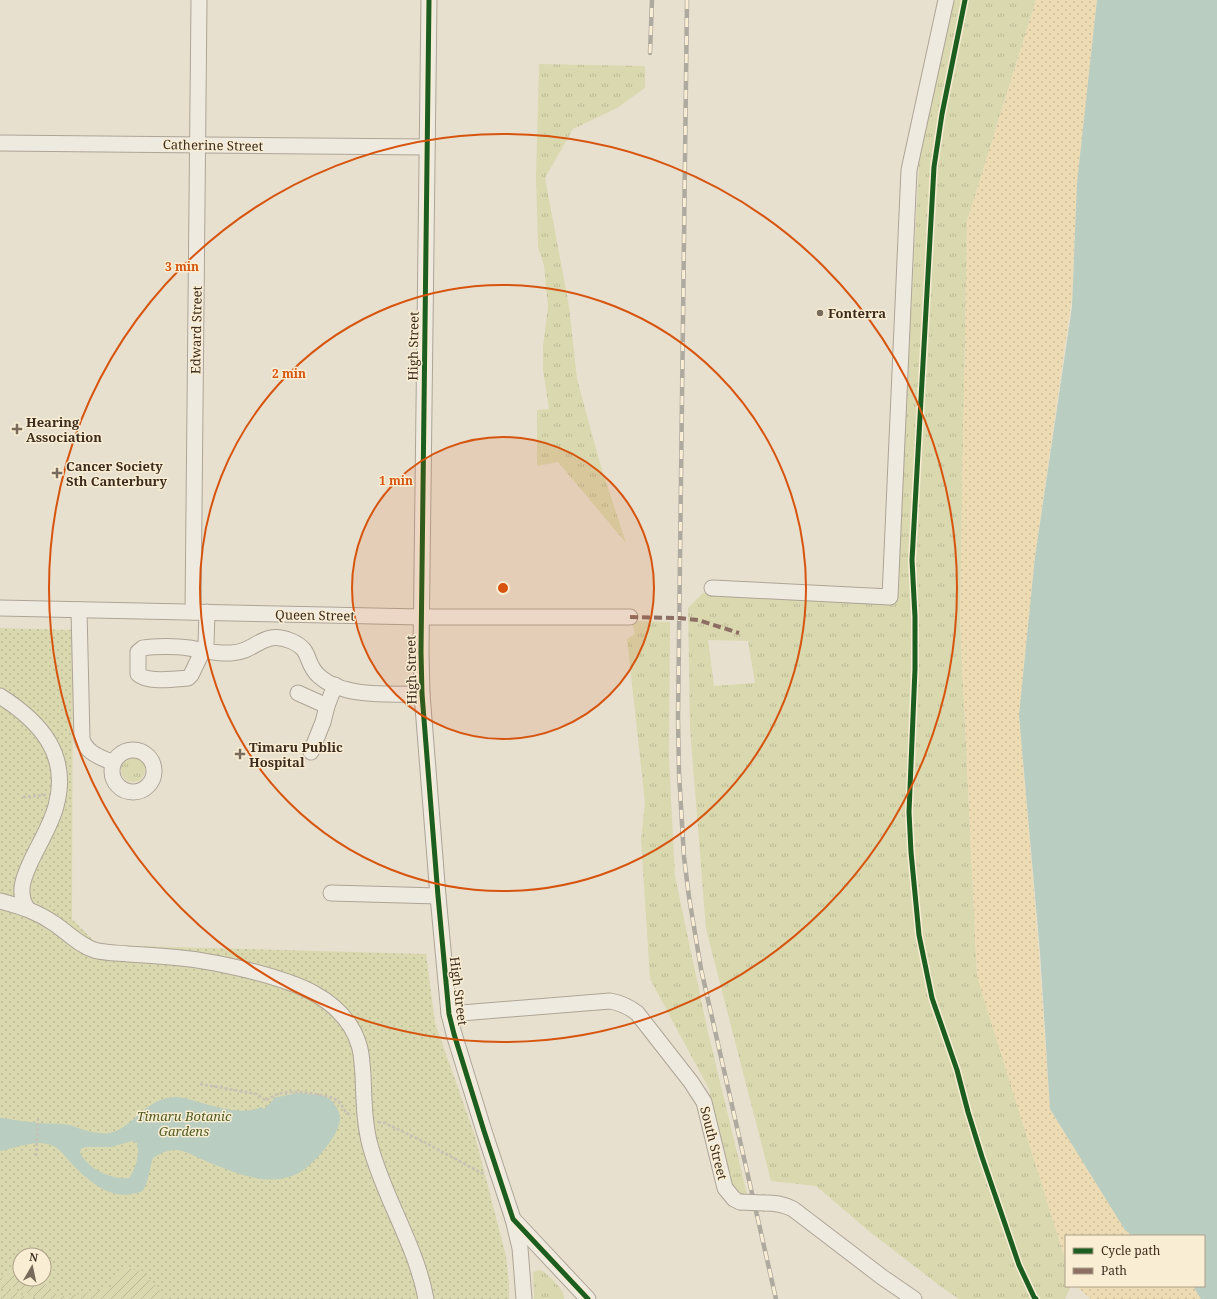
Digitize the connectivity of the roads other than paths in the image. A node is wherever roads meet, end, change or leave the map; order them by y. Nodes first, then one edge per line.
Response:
1 (200, 0) edge
2 (429, 0) edge
3 (946, 0) edge
4 (0, 143) edge
5 (198, 145) junction
6 (426, 148) junction
7 (712, 588) dead end
8 (0, 608) edge
9 (79, 610) junction
10 (200, 612) junction
11 (422, 617) junction
12 (630, 617) dead end
13 (335, 685) junction
14 (298, 693) dead end
15 (422, 694) junction
16 (0, 696) edge
17 (326, 706) junction
18 (311, 752) dead end
19 (113, 763) dead end
20 (331, 893) dead end
21 (438, 896) junction
22 (0, 901) edge
23 (27, 908) junction
24 (449, 1014) junction
25 (513, 1219) junction
26 (584, 1297) edge
27 (426, 1299) edge
28 (524, 1299) edge
29 (914, 1299) edge

1 - 5 street, Edward Street
2 - 6 street, High Street
3 - 7 street
4 - 5 street, Catherine Street
5 - 6 street, Catherine Street
5 - 10 street, Edward Street
6 - 11 street, High Street
8 - 9 street, Queen Street
9 - 10 street, Queen Street
9 - 19 street
10 - 11 street, Queen Street
10 - 13 street, Edward Street
11 - 12 street, Queen Street
11 - 15 street, High Street
13 - 15 street
13 - 17 street
14 - 17 street
15 - 21 street, High Street
16 - 23 street
17 - 18 street
20 - 21 street
21 - 24 street, High Street
22 - 23 street
23 - 27 street
24 - 25 street, High Street
24 - 29 street, South Street, bridge
25 - 26 street, High Street
25 - 28 street

